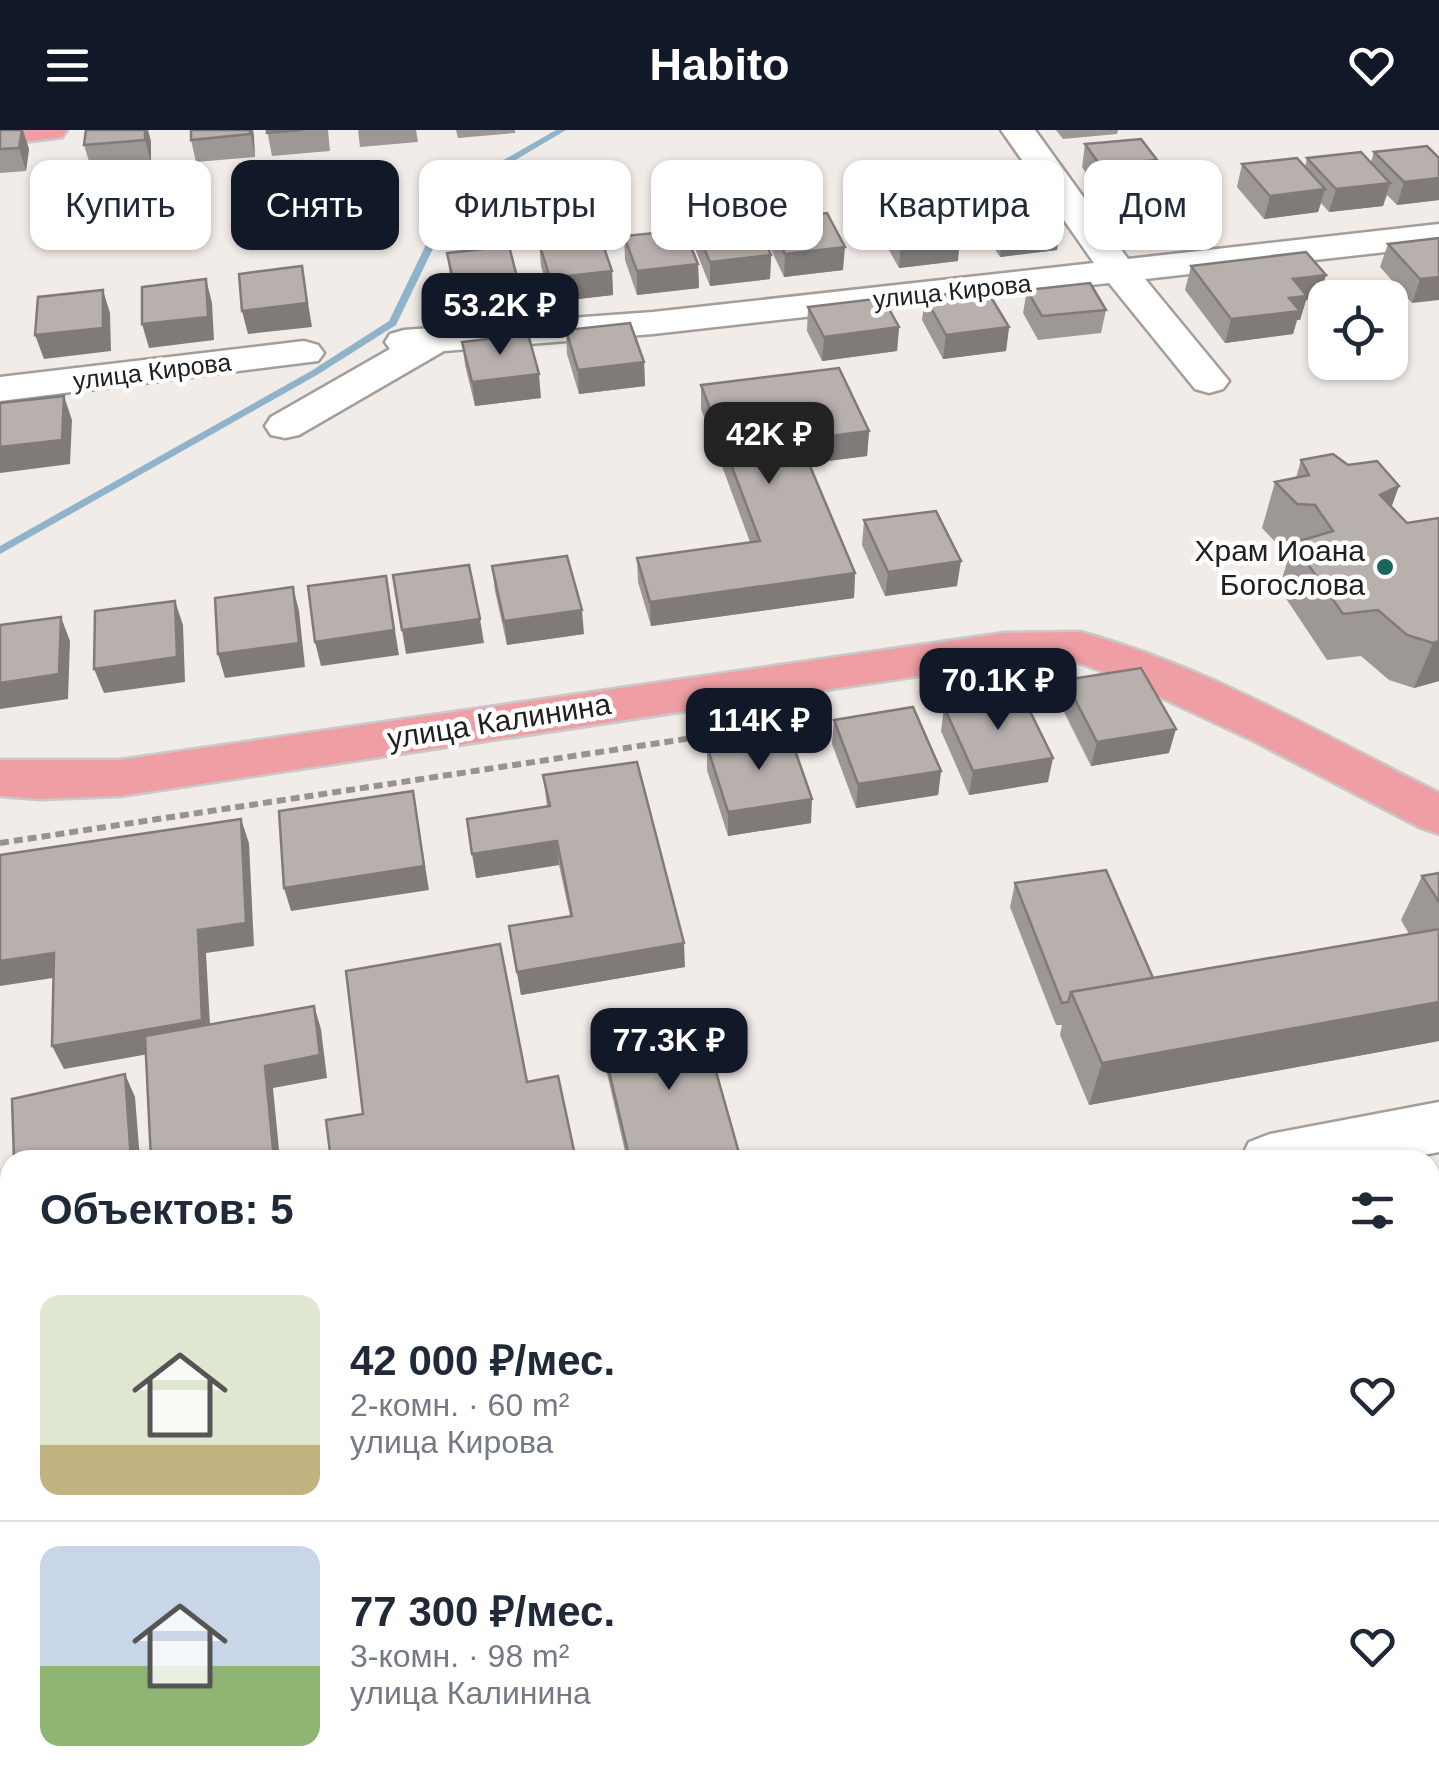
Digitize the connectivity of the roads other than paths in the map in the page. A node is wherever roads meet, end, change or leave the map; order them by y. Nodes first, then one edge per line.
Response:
1 (50, 130) edge
2 (1018, 130) edge
3 (0, 134) edge
4 (1439, 235) edge
5 (1120, 274) junction
6 (304, 354) dead end
7 (1208, 382) dead end
8 (0, 389) edge
9 (285, 426) dead end
10 (0, 778) edge
11 (1439, 815) edge
12 (1439, 1127) edge
13 (1321, 1150) edge

1 - 3 main road
2 - 5 street
4 - 5 street, улица Кирова
5 - 7 street
5 - 9 street, улица Кирова
6 - 8 street, улица Кирова
10 - 11 main road, улица Калинина
12 - 13 street

